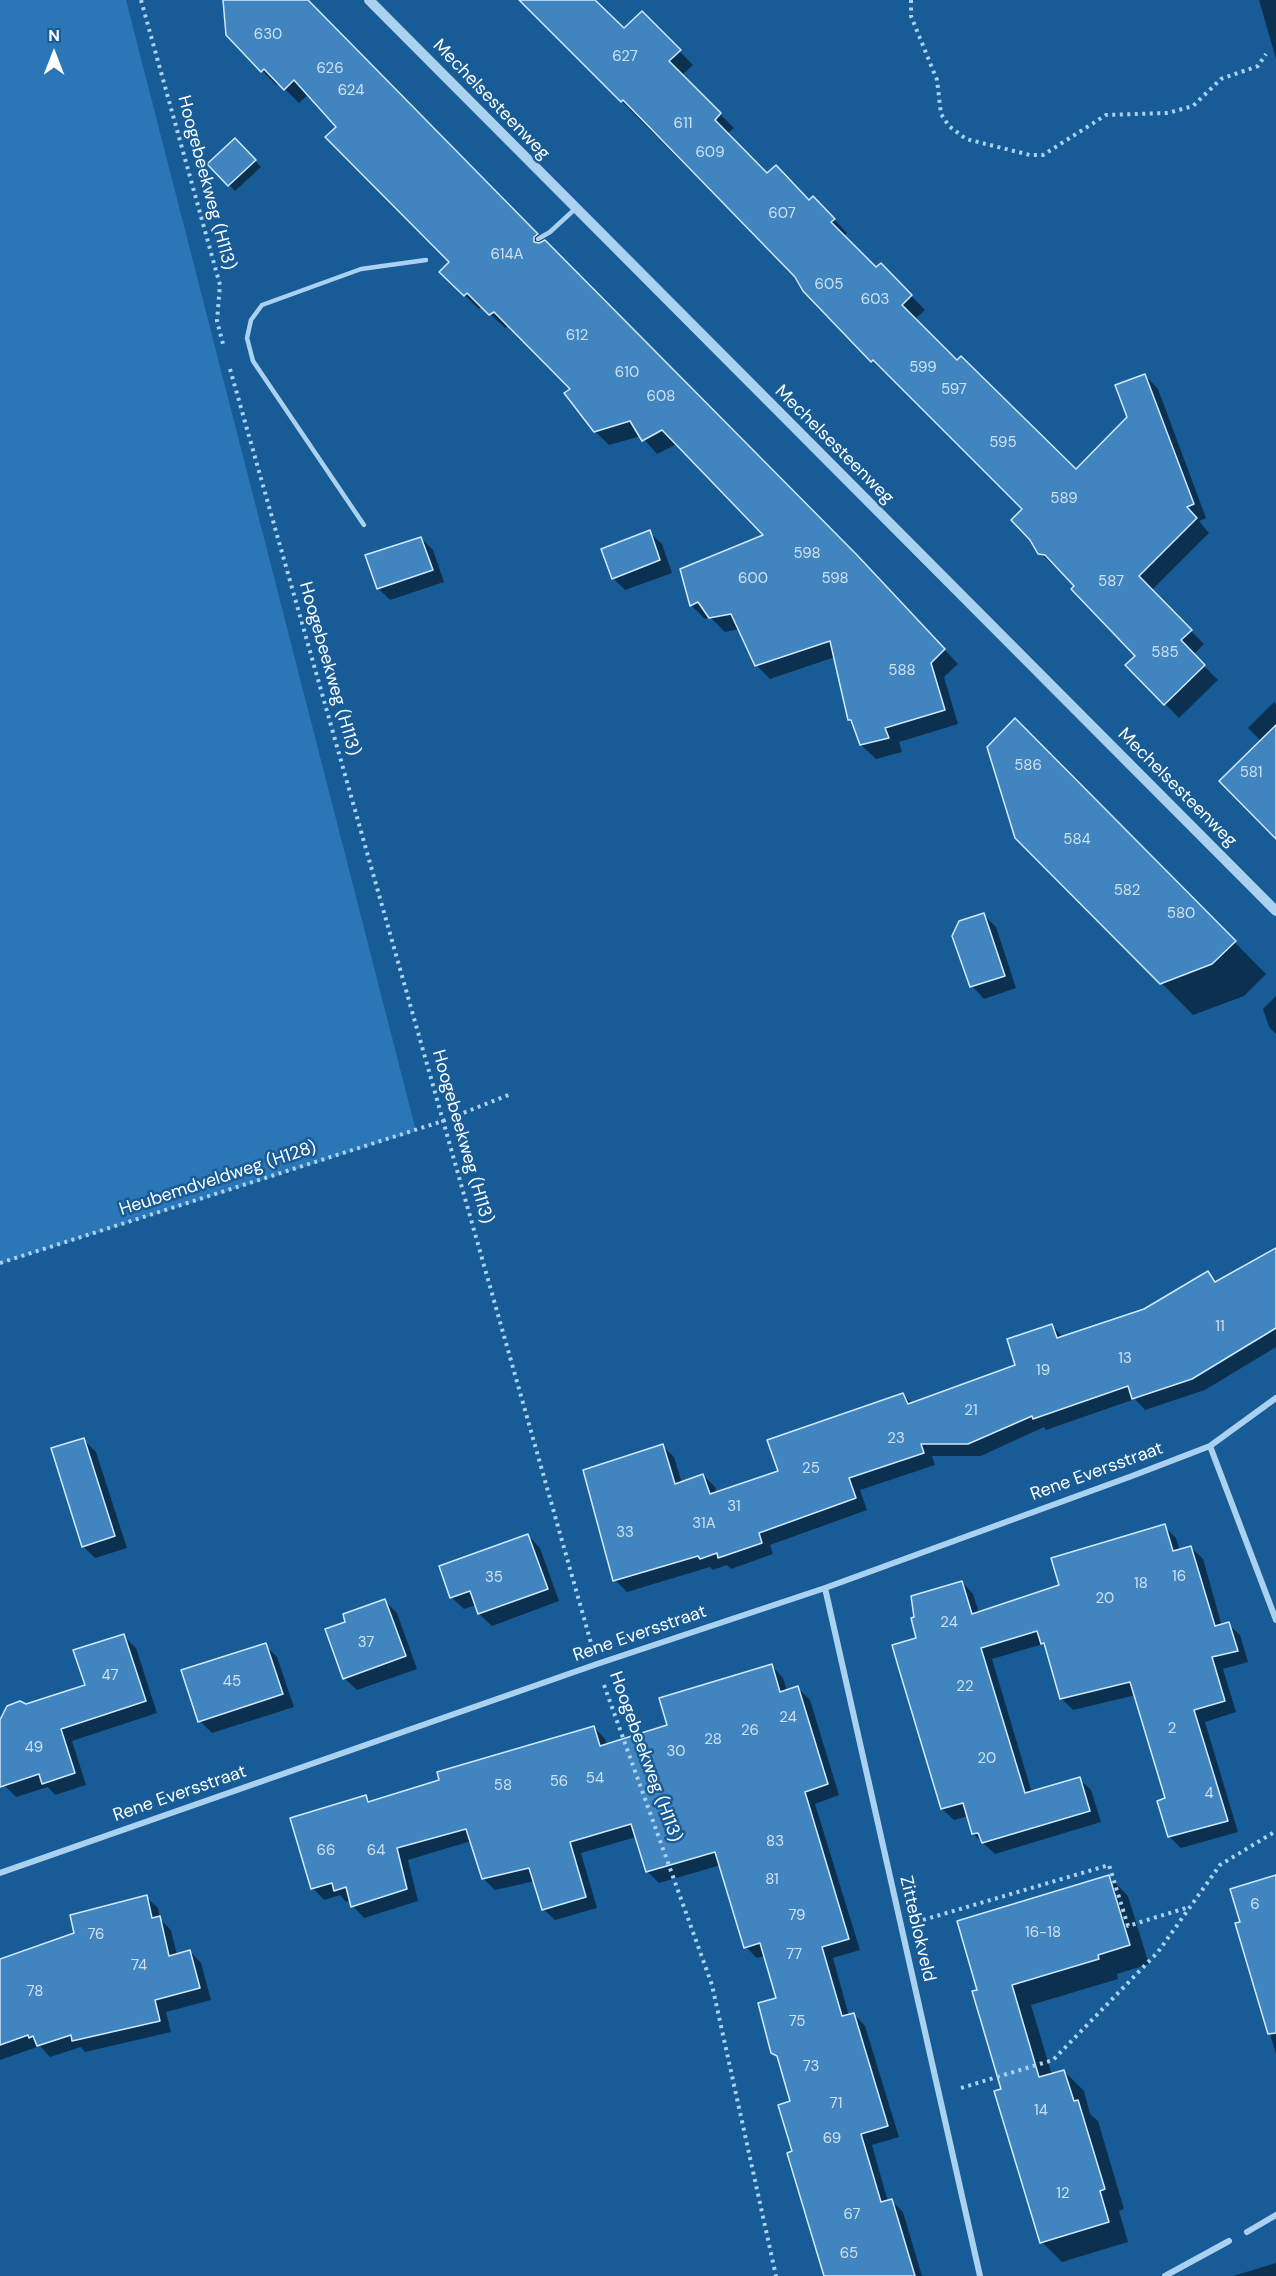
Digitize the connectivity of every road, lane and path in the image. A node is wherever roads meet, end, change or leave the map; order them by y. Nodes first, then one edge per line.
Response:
1 (141, 0) edge
2 (369, 0) edge
3 (911, 0) edge
4 (1266, 54) dead end
5 (575, 209) junction
6 (538, 239) dead end
7 (426, 260) dead end
8 (227, 356) dead end
9 (230, 367) dead end
10 (364, 525) dead end
11 (1276, 911) edge
12 (511, 1094) dead end
13 (443, 1121) junction
14 (0, 1263) edge
15 (1276, 1398) edge
16 (1210, 1446) junction
17 (825, 1588) junction
18 (1276, 1620) edge
19 (597, 1664) junction
20 (1276, 1831) edge
21 (0, 1872) edge
22 (1190, 1907) junction
23 (901, 1926) junction
24 (938, 2095) junction
25 (1276, 2215) edge
26 (1247, 2232) dead end
27 (1229, 2241) dead end
28 (776, 2276) edge
29 (980, 2276) edge
30 (1165, 2276) edge

1 - 8 path, Hoogebeekweg (H113)
2 - 5 street, Mechelsesteenweg
3 - 4 path
5 - 6 lane
5 - 11 street, Mechelsesteenweg
7 - 10 lane
9 - 13 path, Hoogebeekweg (H113)
12 - 13 path, Heubemdveldweg (H128)
13 - 14 path, Heubemdveldweg (H128)
13 - 19 path, Hoogebeekweg (H113)
15 - 16 street, Rene Eversstraat
16 - 17 street, Rene Eversstraat
16 - 18 street
17 - 19 street, Rene Eversstraat
17 - 23 street, Zitteblokveld
19 - 21 street, Rene Eversstraat
19 - 28 path, Hoogebeekweg (H113)
20 - 22 path
22 - 23 path
22 - 24 path
23 - 24 street, Zitteblokveld
24 - 29 street, Zitteblokveld
25 - 26 street
27 - 30 street

